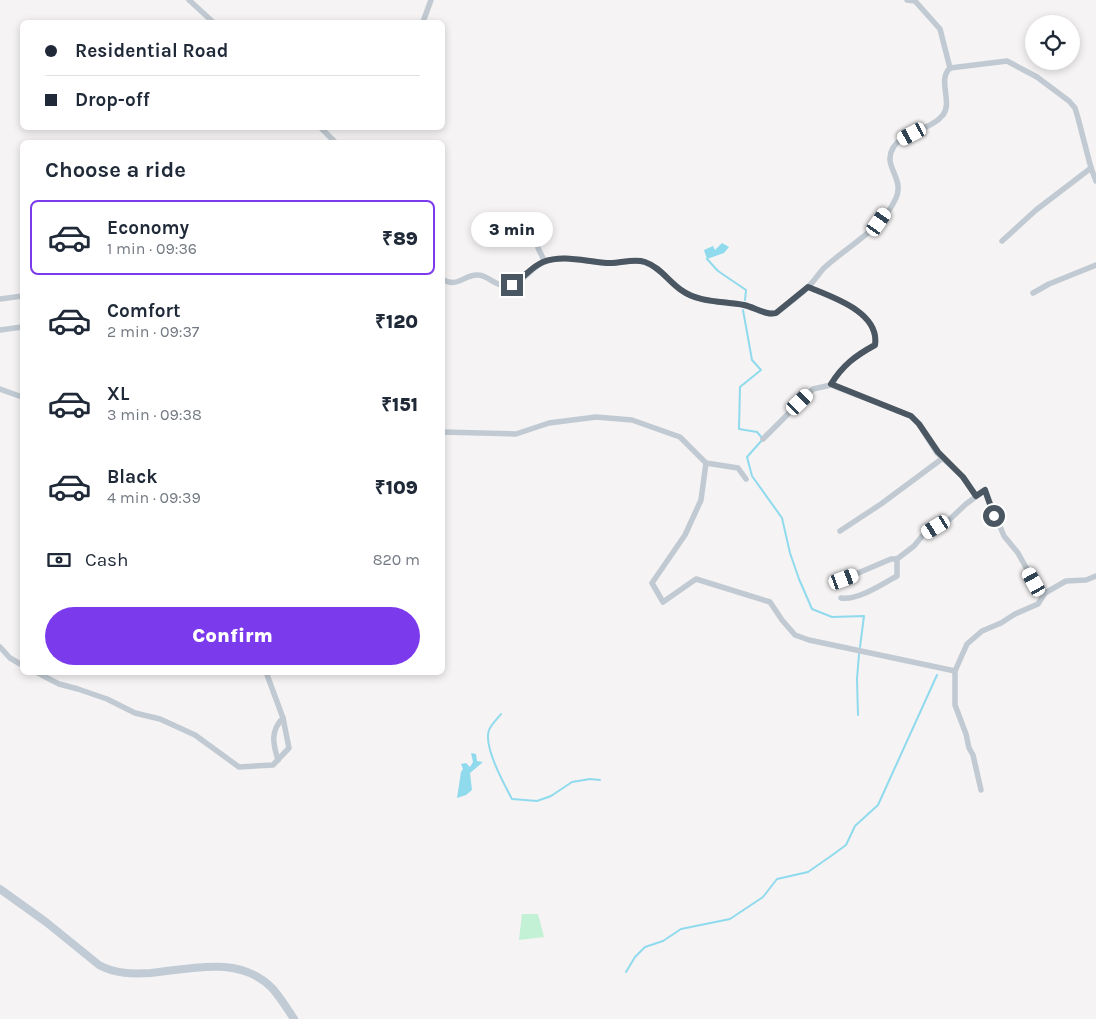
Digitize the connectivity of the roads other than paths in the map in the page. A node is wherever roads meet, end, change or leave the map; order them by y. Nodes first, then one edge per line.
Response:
1 (189, 0) edge
2 (431, 0) edge
3 (907, 0) edge
4 (211, 20) edge
5 (424, 20) edge
6 (950, 68) junction
7 (323, 130) edge
8 (333, 140) edge
9 (1091, 168) junction
10 (1096, 181) edge
11 (537, 221) dead end
12 (1002, 241) dead end
13 (545, 262) junction
14 (1096, 265) edge
15 (445, 281) edge
16 (808, 287) junction
17 (1033, 292) dead end
18 (20, 296) edge
19 (0, 299) edge
20 (20, 327) edge
21 (0, 330) edge
22 (831, 384) junction
23 (0, 389) edge
24 (20, 396) edge
25 (445, 432) edge
26 (763, 439) dead end
27 (943, 458) junction
28 (706, 463) junction
29 (746, 479) dead end
30 (976, 496) junction
31 (840, 531) dead end
32 (897, 558) junction
33 (1096, 576) edge
34 (844, 579) dead end
35 (1045, 594) junction
36 (841, 598) dead end
37 (0, 647) edge
38 (20, 664) edge
39 (955, 671) junction
40 (42, 675) edge
41 (267, 675) edge
42 (283, 718) junction
43 (278, 760) junction
44 (981, 790) dead end
45 (0, 889) edge
46 (294, 1019) edge

1 - 4 street
2 - 5 street
3 - 6 street
6 - 9 street
6 - 16 street
7 - 8 street
9 - 10 street
9 - 12 street
11 - 13 street
13 - 15 street
13 - 16 street
14 - 17 street
16 - 22 street
18 - 19 street
20 - 21 street
22 - 26 street
22 - 27 street
23 - 24 street
25 - 28 street
27 - 30 street
27 - 31 street
28 - 29 street
28 - 39 street
30 - 32 street
30 - 35 street
32 - 34 street
32 - 36 street
33 - 35 street
35 - 39 street
37 - 38 street
39 - 44 street
40 - 43 street
41 - 42 street
42 - 43 street
42 - 43 street
45 - 46 main road

